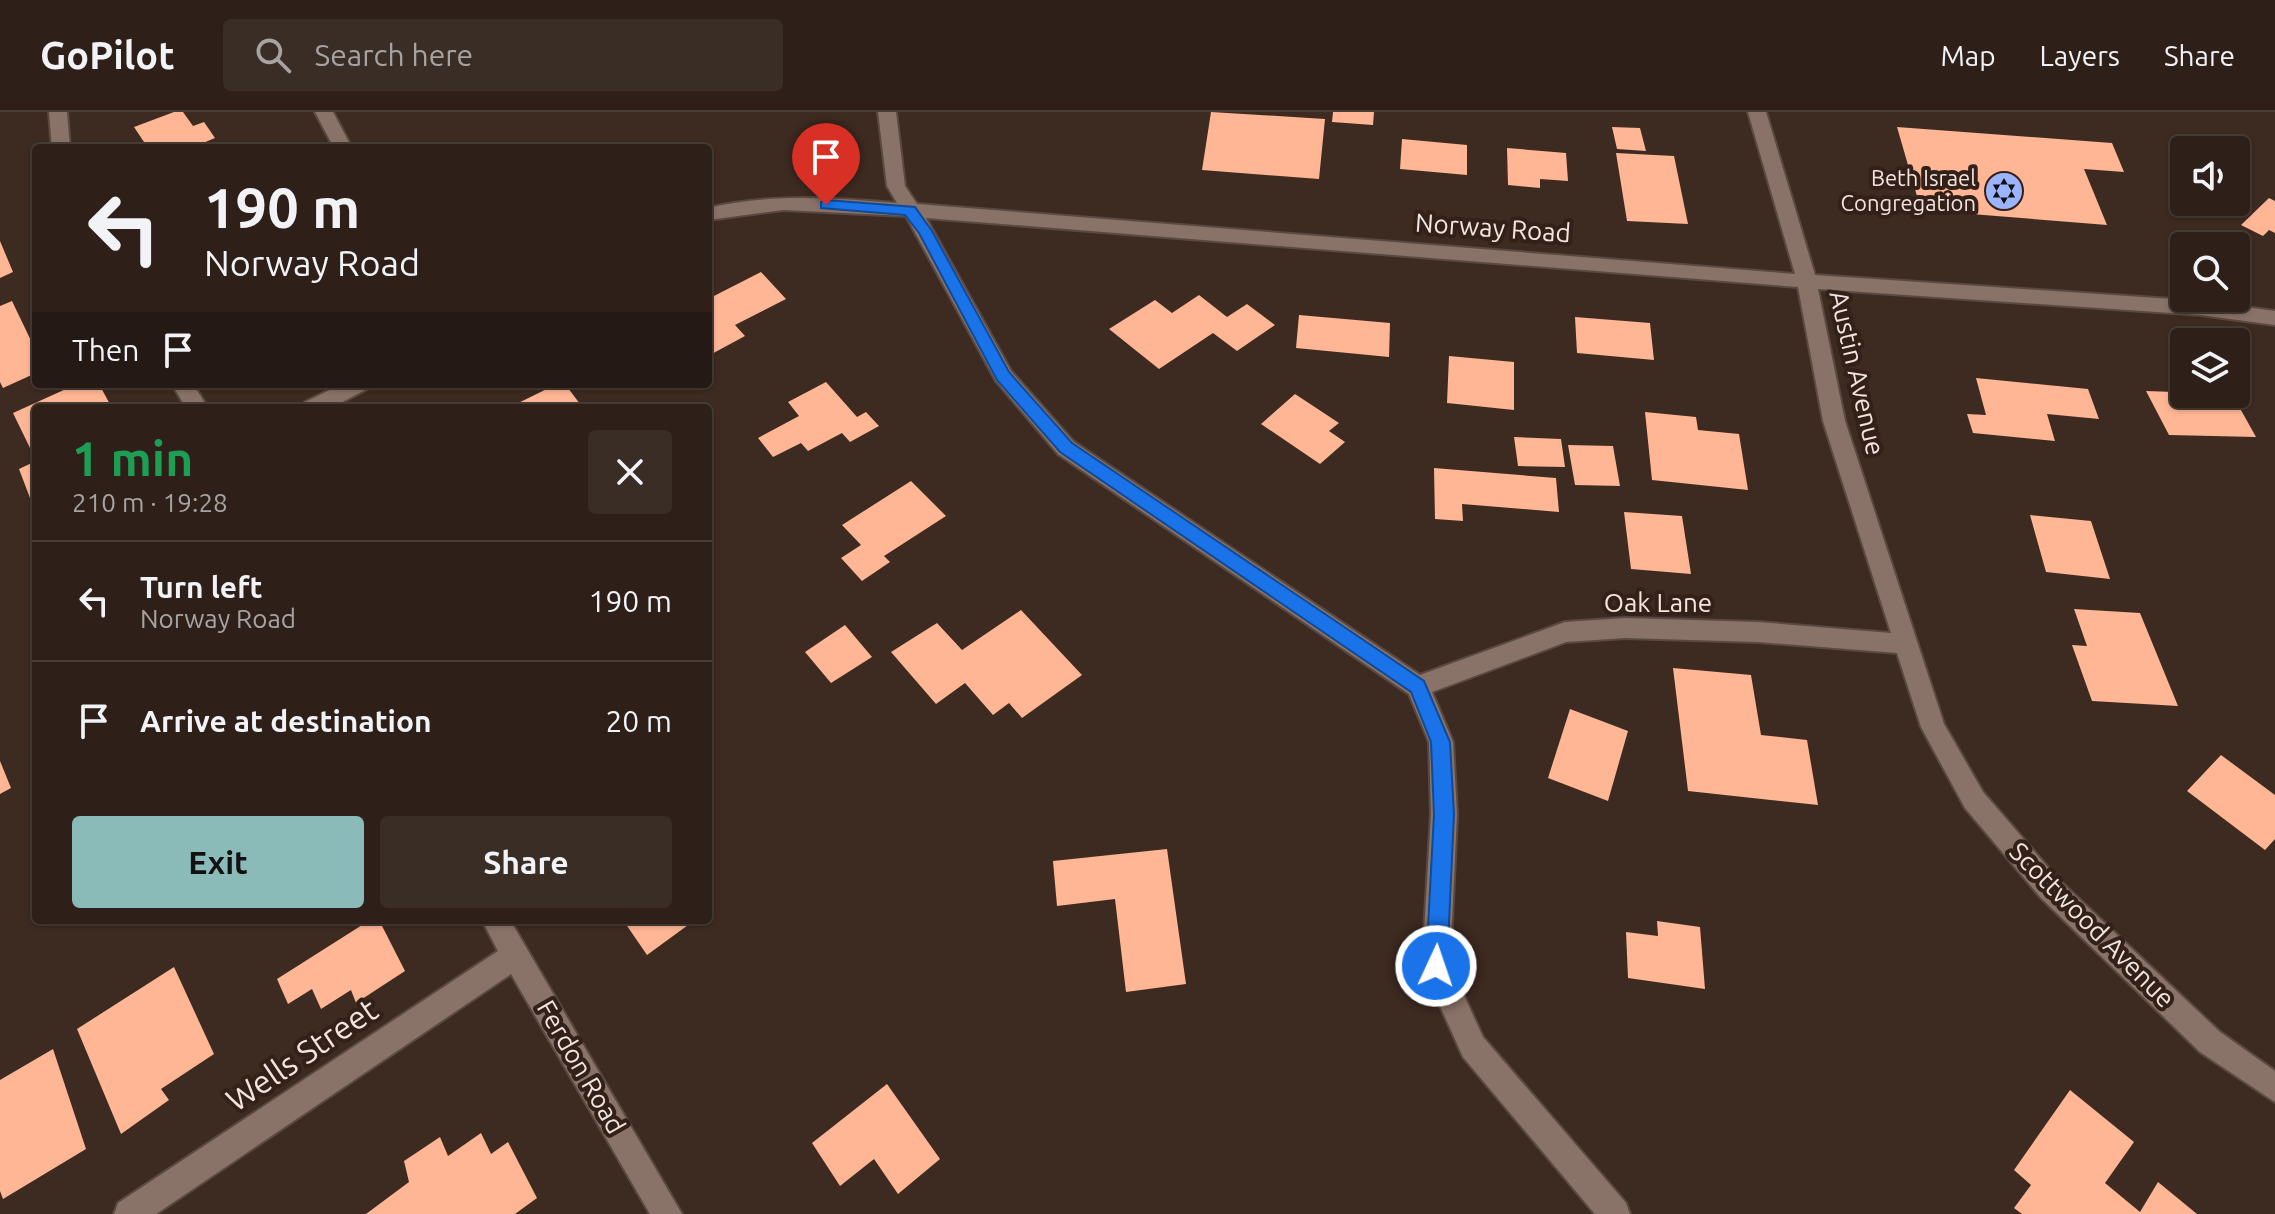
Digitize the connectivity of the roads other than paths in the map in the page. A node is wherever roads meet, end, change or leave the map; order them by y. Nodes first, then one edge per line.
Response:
1 (58, 112) edge
2 (324, 112) edge
3 (887, 112) edge
4 (1757, 112) edge
5 (61, 144) edge
6 (341, 144) edge
7 (910, 210) junction
8 (712, 213) edge
9 (1807, 281) junction
10 (2275, 318) edge
11 (352, 388) edge
12 (320, 404) edge
13 (1908, 644) junction
14 (1418, 687) junction
15 (497, 924) edge
16 (516, 955) junction
17 (2275, 1088) edge
18 (129, 1214) edge
19 (667, 1214) edge
20 (1615, 1214) edge

1 - 5 street
2 - 6 street
3 - 7 street
4 - 9 street, Austin Avenue
7 - 8 street, Norway Road
7 - 9 street, Norway Road
7 - 14 street
9 - 10 street, Norway Road
9 - 13 street, Austin Avenue
11 - 12 street
13 - 14 street, Oak Lane
13 - 17 street, Scottwood Avenue
14 - 20 street
15 - 16 street, Ferdon Road
16 - 18 street, Wells Street
16 - 19 street, Ferdon Road

